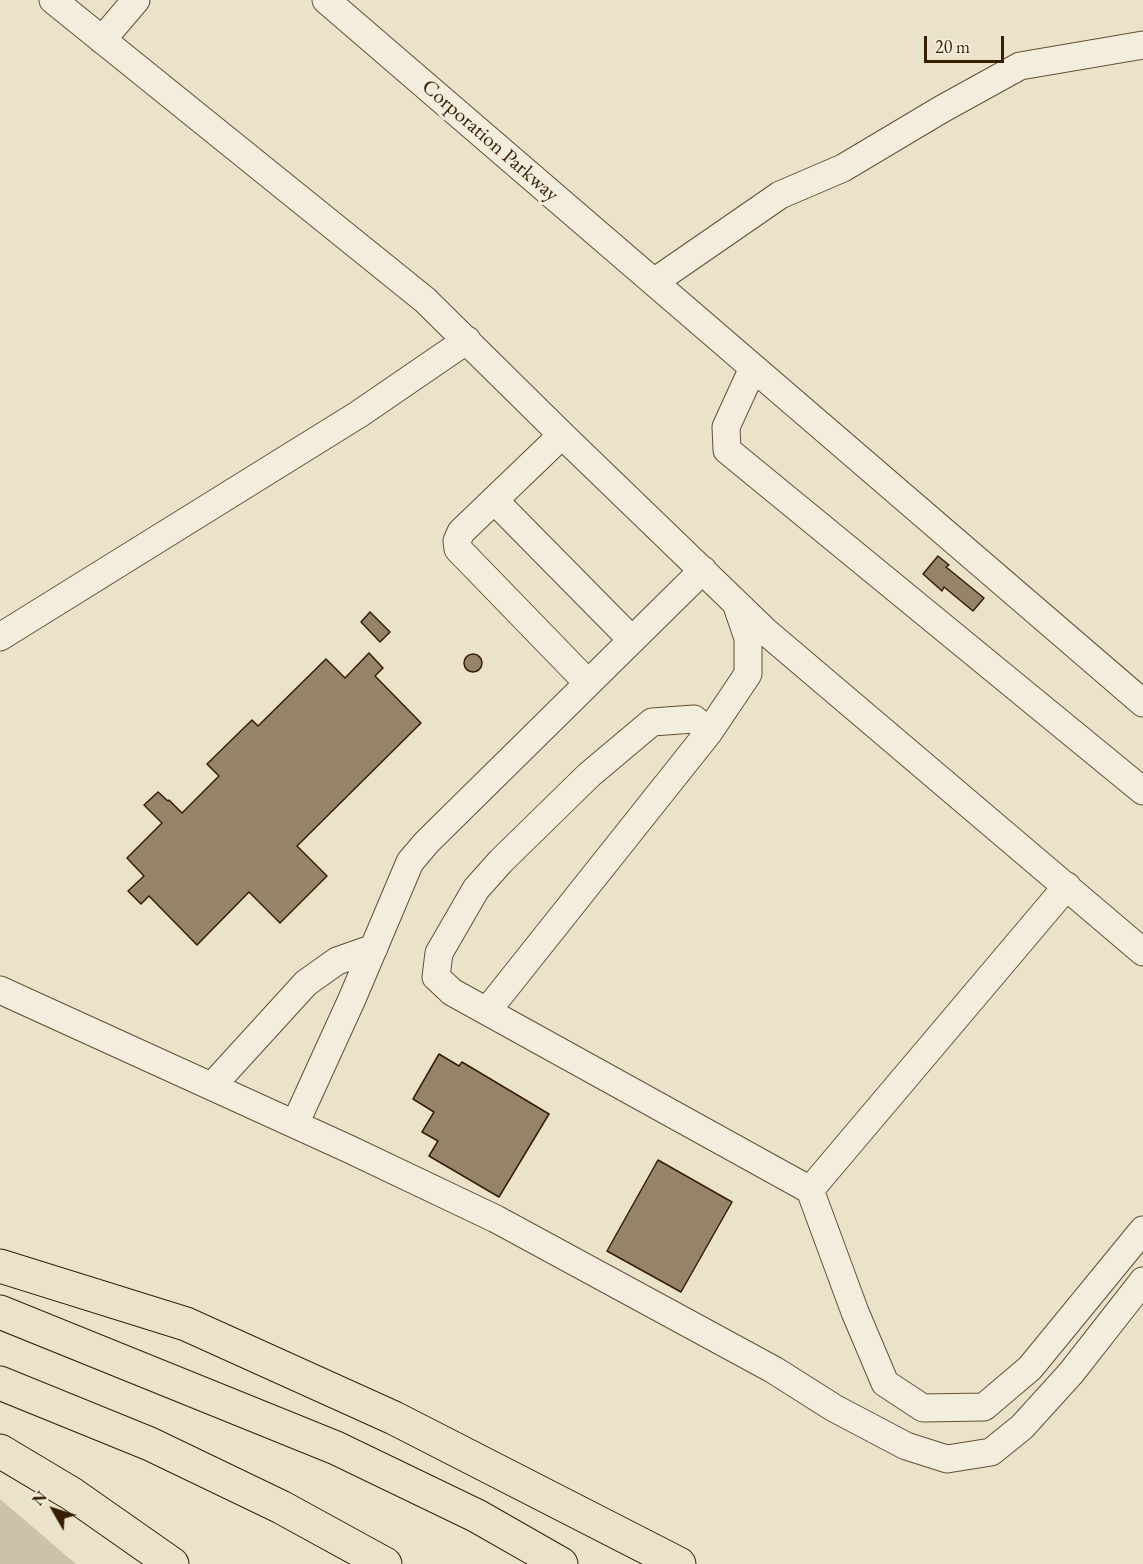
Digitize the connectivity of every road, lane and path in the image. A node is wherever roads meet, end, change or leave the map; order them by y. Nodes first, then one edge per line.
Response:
1 (53, 0) edge
2 (136, 0) edge
3 (326, 0) edge
4 (102, 40) junction
5 (1143, 45) edge
6 (654, 282) junction
7 (467, 340) junction
8 (753, 368) junction
9 (562, 435) junction
10 (494, 500) junction
11 (703, 570) junction
12 (736, 603) junction
13 (0, 637) edge
14 (632, 640) junction
15 (587, 682) junction
16 (1143, 704) edge
17 (709, 732) junction
18 (1143, 791) edge
19 (1067, 886) junction
20 (374, 948) junction
21 (1143, 952) edge
22 (0, 990) edge
23 (487, 1011) junction
24 (212, 1086) junction
25 (295, 1124) junction
26 (810, 1190) junction
27 (1143, 1230) edge
28 (0, 1266) edge
29 (1143, 1281) edge
30 (0, 1312) edge
31 (0, 1383) edge
32 (0, 1451) edge
33 (172, 1564) edge
34 (385, 1564) edge
35 (561, 1564) edge
36 (680, 1564) edge

1 - 4 street
2 - 4 street
3 - 6 street, Corporation Parkway
4 - 7 street
5 - 6 street
6 - 8 street, Corporation Parkway
7 - 9 street
7 - 13 street
8 - 16 street, Corporation Parkway
8 - 18 street
9 - 10 street
9 - 11 street
10 - 14 street
10 - 15 street
11 - 12 street
11 - 14 street
12 - 17 street
12 - 19 street
14 - 15 street
15 - 20 street
17 - 23 street
17 - 23 street
19 - 21 street
19 - 26 street
20 - 24 street
20 - 25 street
22 - 24 street
23 - 26 street
24 - 25 street
25 - 29 street
26 - 27 street
28 - 36 highway
30 - 35 highway
31 - 34 highway
32 - 33 highway

